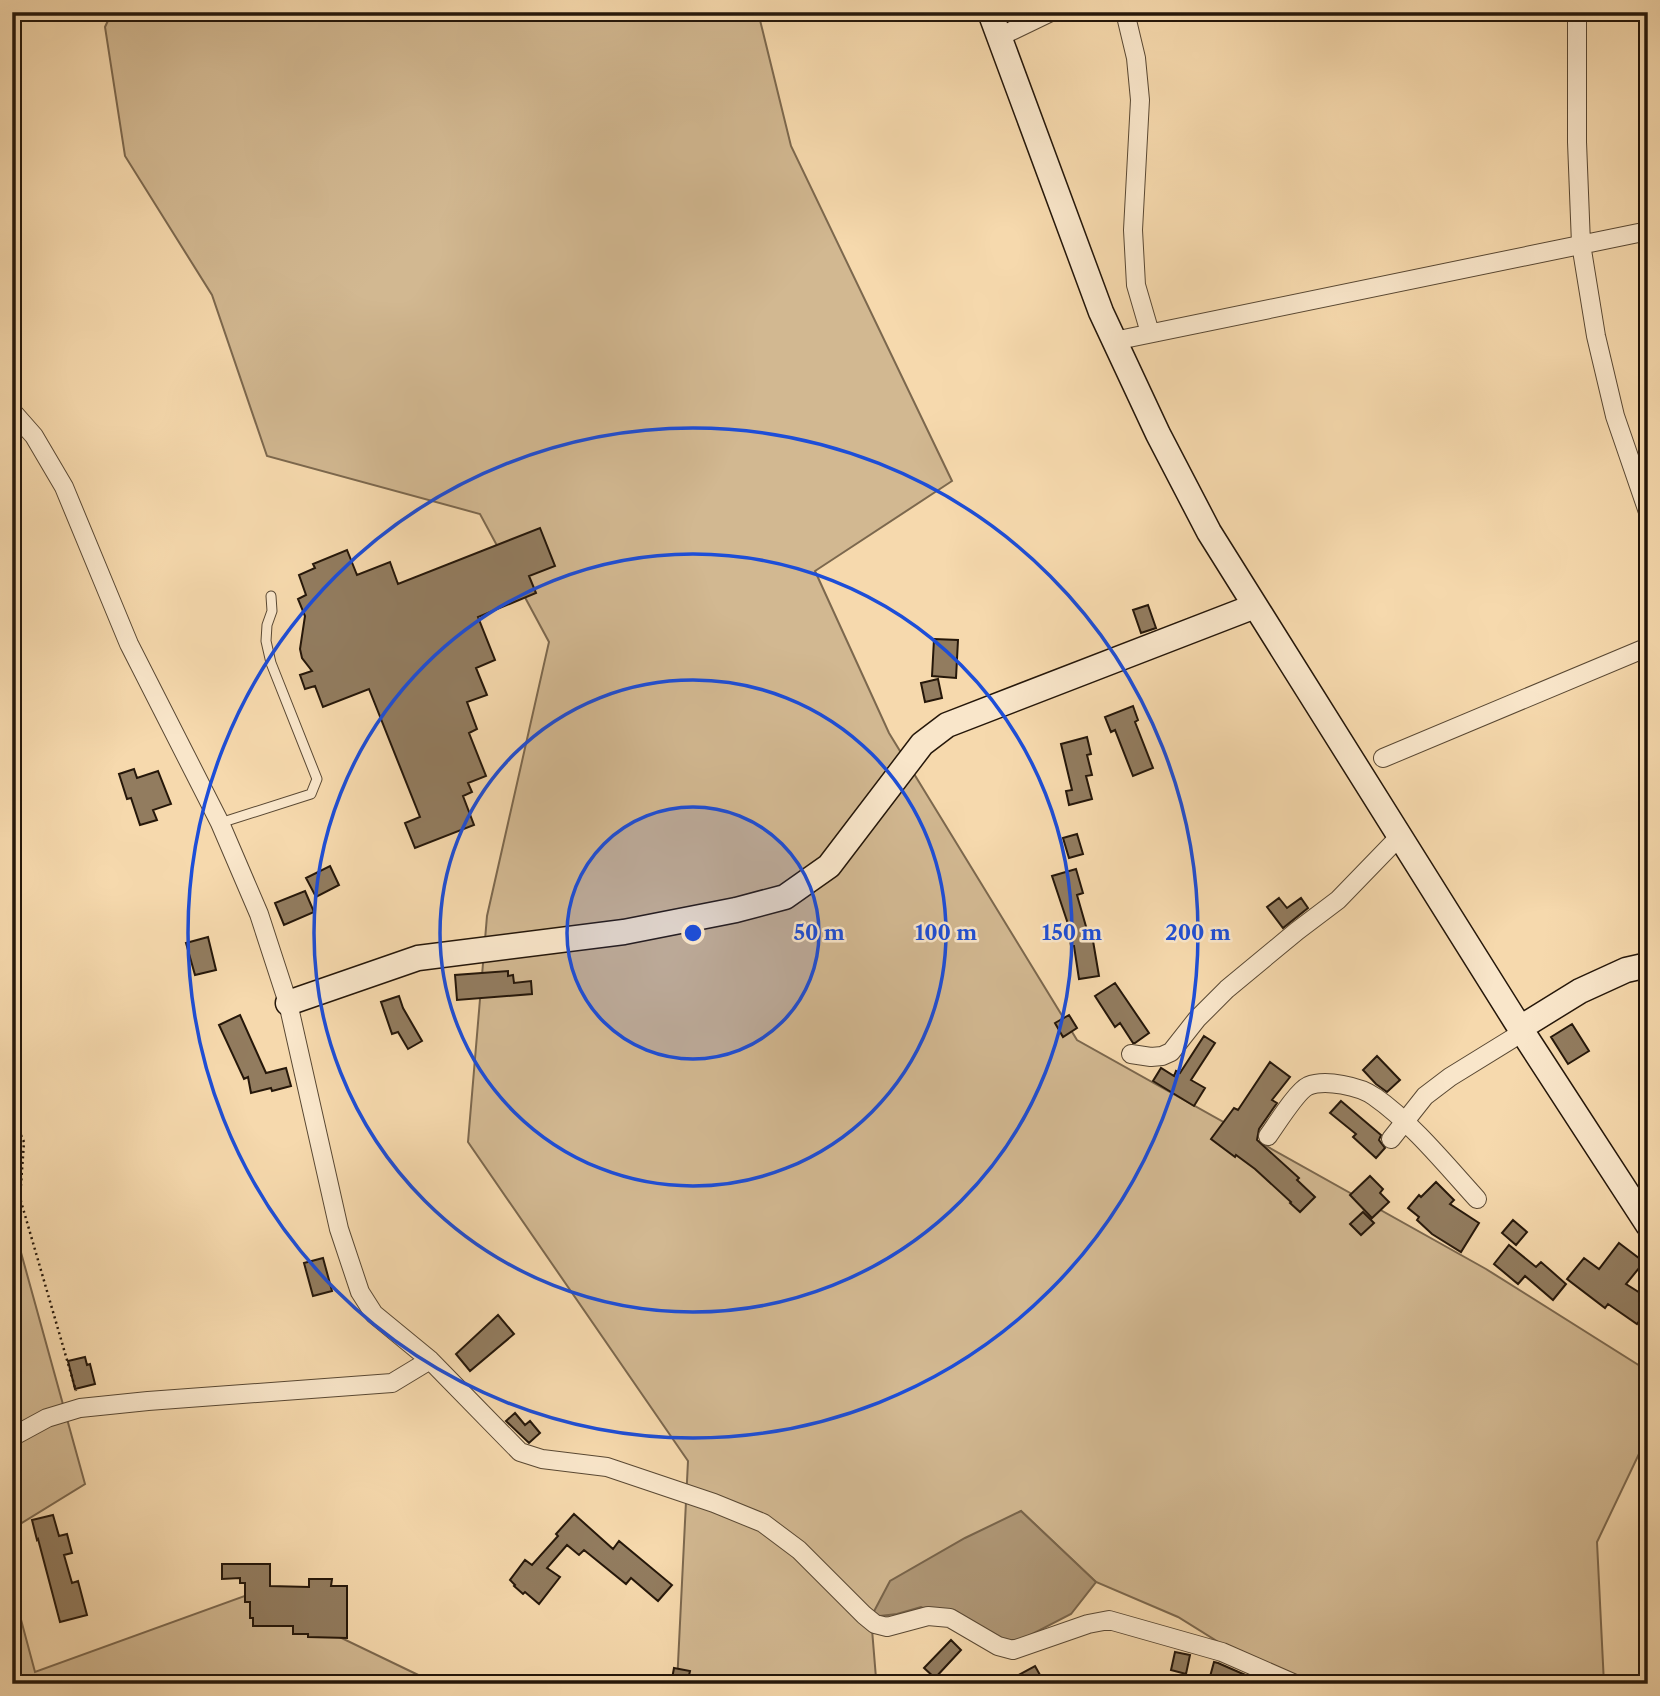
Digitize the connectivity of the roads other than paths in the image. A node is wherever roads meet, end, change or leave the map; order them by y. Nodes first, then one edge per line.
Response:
1 (989, 12) edge
2 (1051, 12) edge
3 (1125, 12) edge
4 (1577, 12) edge
5 (999, 37) junction
6 (1648, 231) edge
7 (1581, 244) junction
8 (1150, 333) junction
9 (1114, 341) junction
10 (12, 411) edge
11 (1648, 512) edge
12 (271, 596) dead end
13 (1255, 606) junction
14 (1648, 647) edge
15 (1383, 758) dead end
16 (220, 823) junction
17 (1400, 836) junction
18 (1648, 965) edge
19 (288, 1003) junction
20 (1522, 1030) junction
21 (1131, 1054) dead end
22 (1405, 1122) junction
23 (1268, 1136) dead end
24 (1391, 1139) dead end
25 (1477, 1199) dead end
26 (1648, 1225) edge
27 (430, 1360) junction
28 (12, 1437) edge
29 (1295, 1684) edge

1 - 5 street
2 - 5 street
3 - 8 street
4 - 7 street
5 - 9 street
6 - 7 street
7 - 8 street
7 - 11 street
8 - 9 street
9 - 13 street
10 - 16 street
12 - 16 lane
13 - 17 street
13 - 19 street
14 - 15 street
16 - 19 street
17 - 20 street
17 - 21 street
18 - 20 street
19 - 27 street
20 - 22 street
20 - 26 street
22 - 23 street
22 - 24 street
22 - 25 street
27 - 28 street
27 - 29 street

